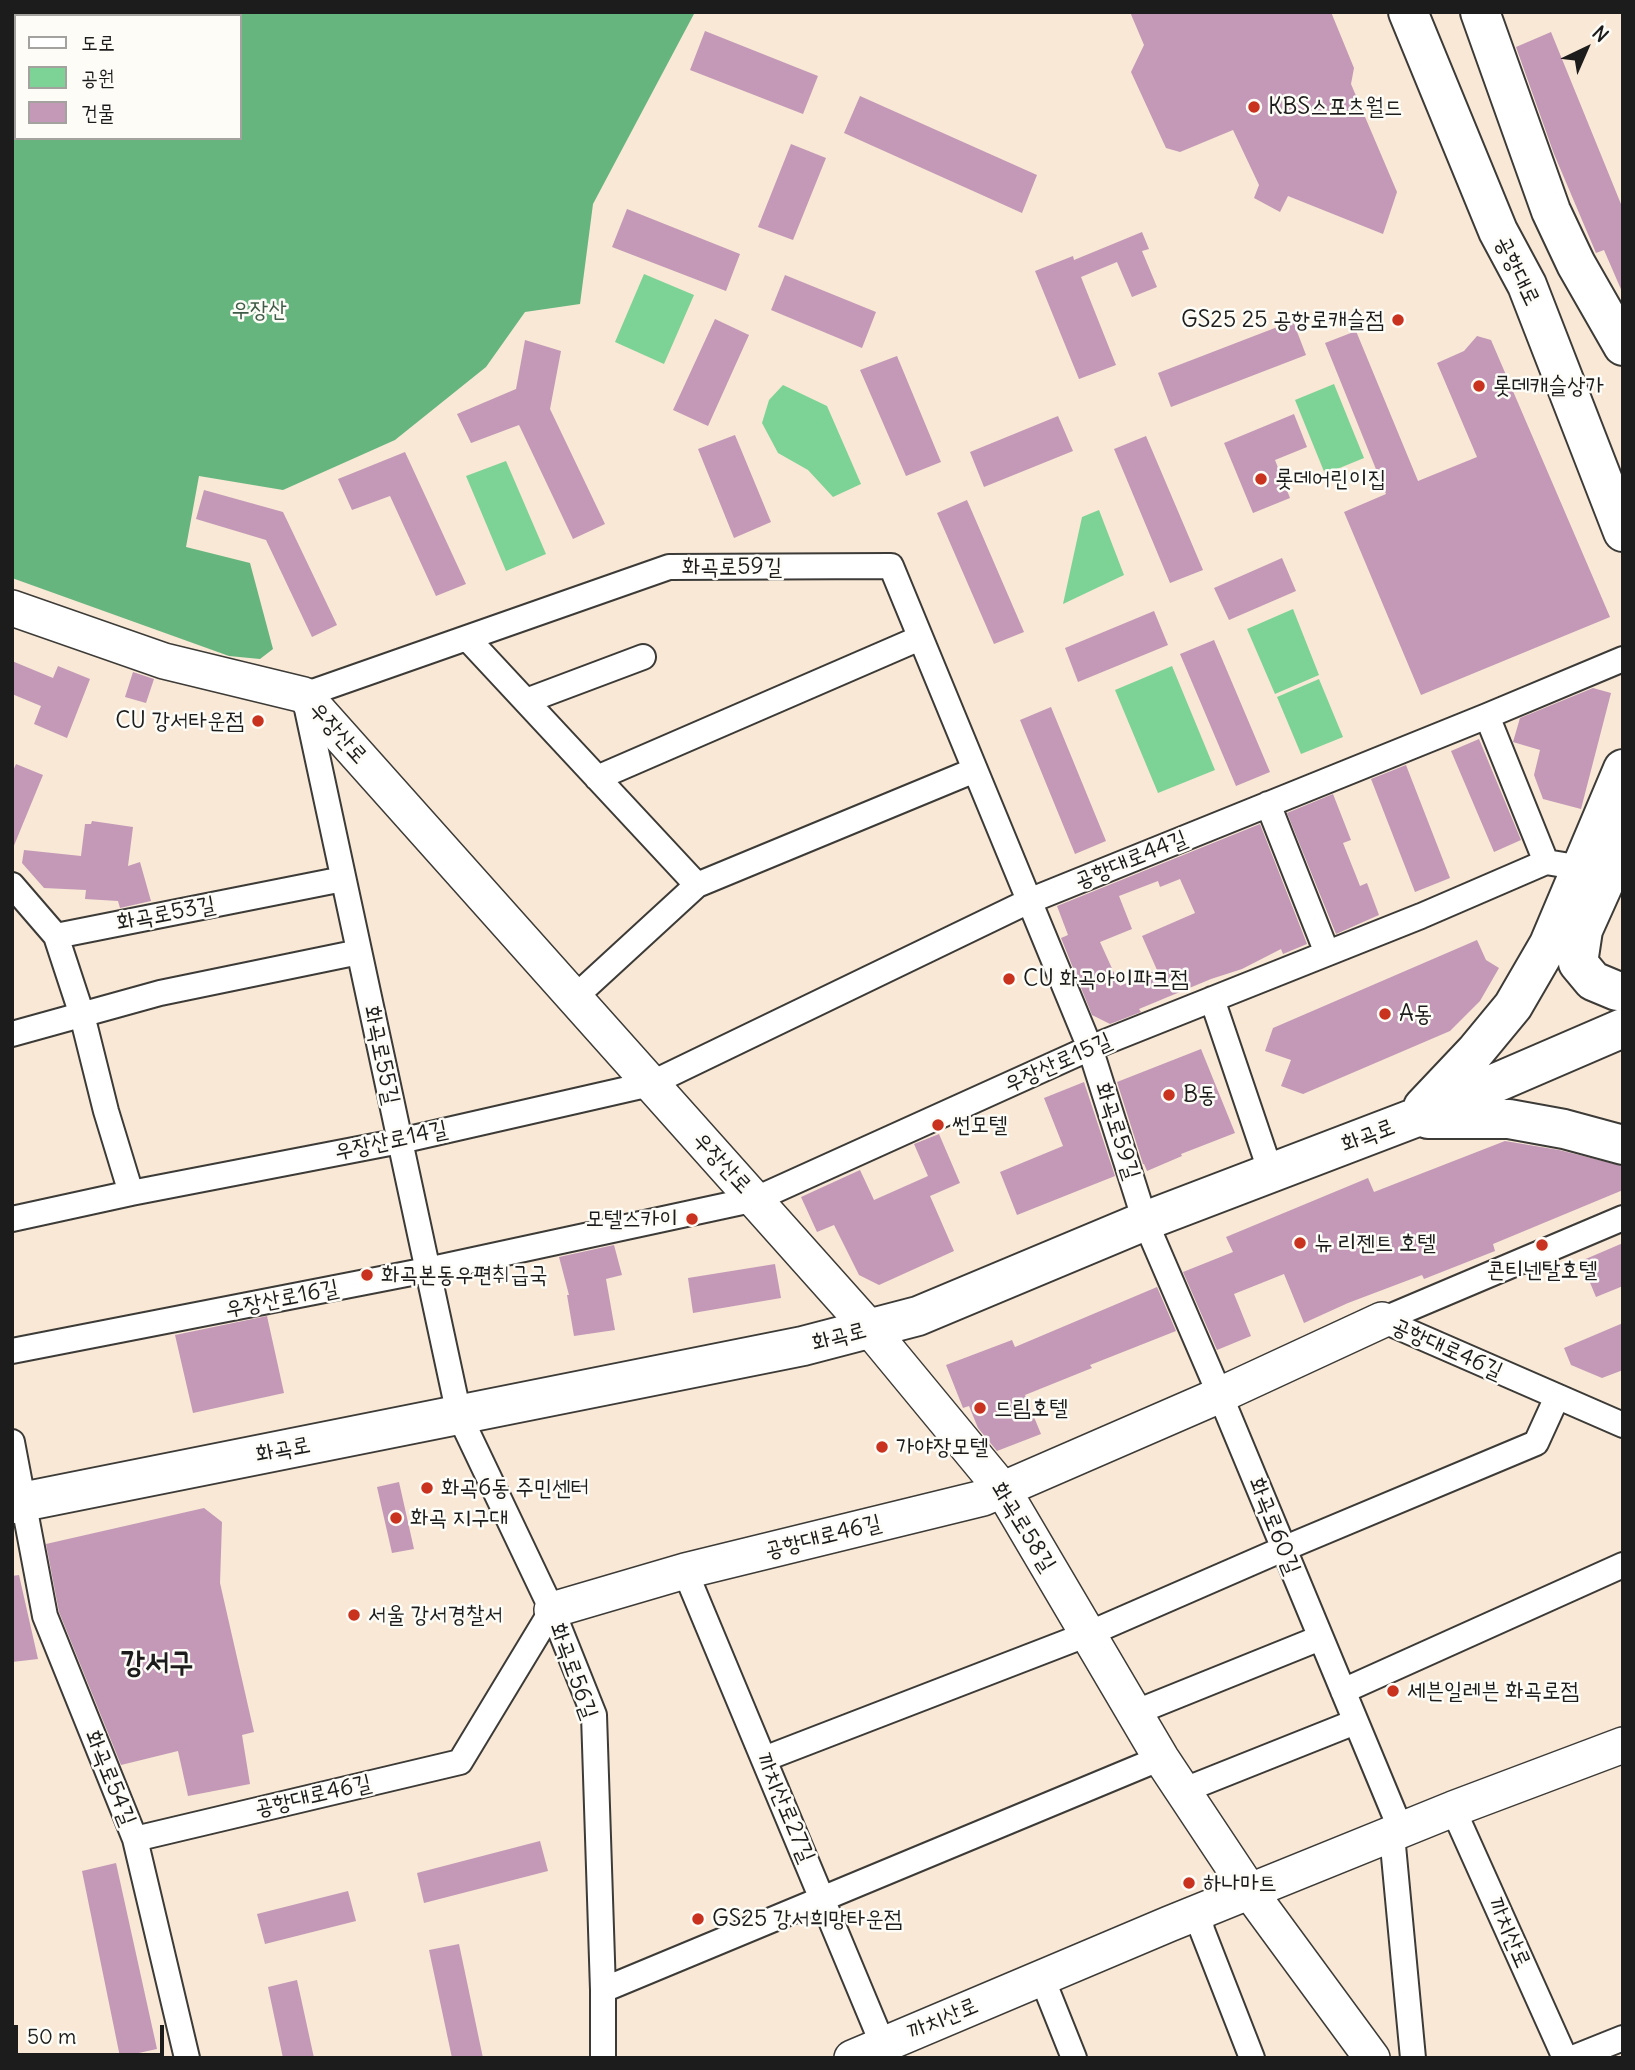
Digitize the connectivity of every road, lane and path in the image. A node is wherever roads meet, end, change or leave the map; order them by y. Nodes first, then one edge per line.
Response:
1 (1408, 12) edge
2 (1480, 12) edge
3 (1623, 346) edge
4 (1623, 532) edge
5 (12, 608) edge
6 (467, 638) junction
7 (920, 638) junction
8 (643, 657) dead end
9 (1623, 659) edge
10 (304, 695) junction
11 (526, 701) junction
12 (1487, 716) junction
13 (1623, 769) edge
14 (975, 770) junction
15 (597, 778) junction
16 (1268, 804) junction
17 (1623, 841) edge
18 (1564, 865) junction
19 (344, 879) junction
20 (12, 885) edge
21 (698, 886) junction
22 (1029, 901) junction
23 (56, 936) junction
24 (359, 953) junction
25 (1327, 953) junction
26 (1623, 991) edge
27 (574, 999) junction
28 (1212, 999) junction
29 (82, 1014) junction
30 (1623, 1028) edge
31 (12, 1034) edge
32 (1090, 1048) junction
33 (650, 1084) junction
34 (1412, 1119) junction
35 (400, 1141) junction
36 (1623, 1145) edge
37 (1271, 1173) junction
38 (131, 1193) junction
39 (756, 1199) junction
40 (1623, 1218) edge
41 (12, 1219) edge
42 (1145, 1222) junction
43 (427, 1270) junction
44 (1382, 1320) junction
45 (870, 1329) junction
46 (12, 1351) edge
47 (1220, 1395) junction
48 (1557, 1397) junction
49 (459, 1415) junction
50 (1623, 1425) edge
51 (12, 1442) edge
52 (1003, 1490) junction
53 (18, 1503) edge
54 (1283, 1549) junction
55 (1623, 1565) edge
56 (685, 1572) junction
57 (552, 1610) junction
58 (1088, 1634) junction
59 (1320, 1638) junction
60 (1343, 1691) junction
61 (1134, 1713) junction
62 (1355, 1722) junction
63 (1623, 1745) edge
64 (1161, 1758) junction
65 (764, 1759) junction
66 (1182, 1791) junction
67 (1453, 1809) junction
68 (1396, 1832) junction
69 (135, 1839) junction
70 (1250, 1892) junction
71 (823, 1899) junction
72 (1199, 1912) junction
73 (1042, 1978) junction
74 (603, 1990) junction
75 (1623, 2038) edge
76 (875, 2054) edge
77 (187, 2058) edge
78 (604, 2058) edge
79 (1074, 2058) edge
80 (1252, 2058) edge
81 (1372, 2058) edge
82 (1413, 2058) edge
83 (1565, 2058) edge
84 (1573, 2058) edge

1 - 4 main road, 공항대로
2 - 3 main road
5 - 10 street, 우장산로
6 - 7 street, 화곡로59길
6 - 10 street, 화곡로59길
6 - 11 street
7 - 14 street, 화곡로59길
7 - 15 street
8 - 11 street
9 - 12 street, 공항대로44길
10 - 19 street, 화곡로55길
10 - 27 street, 우장산로
11 - 15 street
12 - 16 street, 공항대로44길
12 - 18 street
13 - 18 main road
14 - 21 street
14 - 22 street, 화곡로59길
15 - 21 street
16 - 22 street, 공항대로44길
16 - 25 street
17 - 26 main road
18 - 25 street, 우장산로15길
18 - 34 main road
19 - 23 street, 화곡로53길
19 - 24 street, 화곡로55길
20 - 23 street
21 - 27 street
22 - 32 street, 화곡로59길
22 - 33 street, 공항대로44길
23 - 29 street
24 - 29 street
24 - 35 street, 화곡로55길
25 - 28 street, 우장산로15길
27 - 33 street, 우장산로
28 - 32 street, 우장산로15길
28 - 37 street
29 - 31 street
29 - 38 street
30 - 34 main road, 화곡로
32 - 39 street, 우장산로15길
32 - 42 street, 화곡로59길
33 - 35 street, 우장산로14길
33 - 39 street, 우장산로
34 - 36 main road
34 - 37 main road, 화곡로
35 - 38 street, 우장산로14길
35 - 43 street, 화곡로55길
37 - 42 main road, 화곡로
38 - 41 street, 우장산로14길
39 - 43 street, 우장산로16길
39 - 45 street, 우장산로
40 - 44 street
42 - 45 main road, 화곡로
42 - 47 street, 화곡로60길
43 - 46 street, 우장산로16길
43 - 49 street, 화곡로55길
44 - 47 street, 공항대로46길
44 - 48 street, 공항대로46길
45 - 49 main road, 화곡로
45 - 52 street, 화곡로58길
47 - 52 street, 공항대로46길
47 - 54 street, 화곡로60길
48 - 50 street, 공항대로46길
48 - 54 street
49 - 53 main road, 화곡로
49 - 57 street, 화곡로56길
51 - 53 street
52 - 56 street, 공항대로46길
52 - 58 street, 화곡로58길
53 - 69 street, 화곡로54길
54 - 58 street
54 - 59 street, 화곡로60길
55 - 60 street
56 - 57 street, 공항대로46길
56 - 65 street, 까치산로27길
57 - 69 street, 공항대로46길
57 - 74 street, 화곡로56길
58 - 61 street, 화곡로58길
58 - 65 street
59 - 60 street, 화곡로60길
59 - 61 street
60 - 62 street, 화곡로60길
61 - 64 street, 화곡로58길
62 - 66 street
62 - 68 street, 화곡로60길
63 - 67 street, 까치산로
64 - 66 street, 화곡로58길
64 - 71 street
65 - 71 street, 까치산로27길
66 - 70 street, 화곡로58길
67 - 68 street, 까치산로
67 - 83 street, 까치산로
68 - 70 street, 까치산로
68 - 82 street
69 - 77 street, 화곡로54길
70 - 72 street, 까치산로
70 - 81 street, 화곡로58길
71 - 74 street
71 - 76 street, 까치산로27길
72 - 73 street, 까치산로
72 - 80 street
73 - 76 street, 까치산로
73 - 79 street
74 - 78 street, 화곡로56길
75 - 84 street

